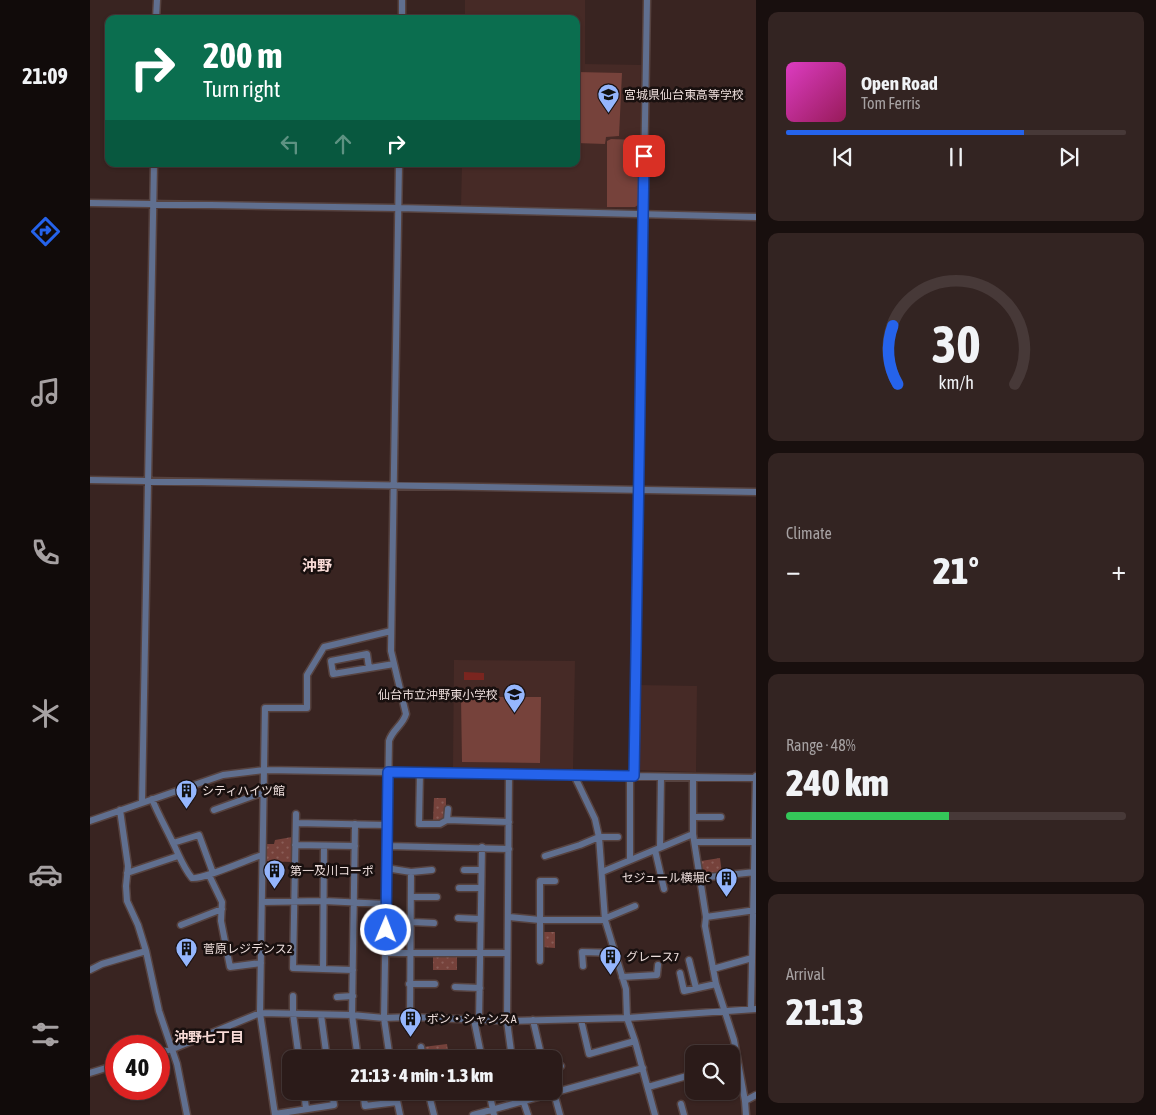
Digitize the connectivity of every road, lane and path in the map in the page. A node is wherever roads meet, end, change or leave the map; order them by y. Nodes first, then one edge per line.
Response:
1 (157, 0) edge
2 (402, 0) edge
3 (647, 0) edge
4 (156, 15) edge
5 (402, 15) edge
6 (154, 167) edge
7 (399, 167) edge
8 (90, 203) edge
9 (153, 204) junction
10 (398, 208) junction
11 (643, 214) junction
12 (756, 217) edge
13 (90, 480) edge
14 (148, 480) junction
15 (393, 485) junction
16 (638, 490) junction
17 (756, 492) edge
18 (391, 631) junction
19 (394, 664) junction
20 (370, 668) junction
21 (264, 770) junction
22 (388, 772) junction
23 (420, 772) junction
24 (509, 774) junction
25 (574, 775) junction
26 (632, 776) junction
27 (661, 777) junction
28 (693, 778) junction
29 (756, 778) edge
30 (264, 792) junction
31 (152, 799) junction
32 (142, 802) junction
33 (448, 809) dead end
34 (120, 810) junction
35 (214, 810) dead end
36 (296, 814) dead end
37 (693, 817) junction
38 (721, 817) dead end
39 (447, 820) junction
40 (90, 821) edge
41 (510, 822) junction
42 (296, 823) junction
43 (355, 824) junction
44 (387, 825) junction
45 (693, 834) junction
46 (599, 837) junction
47 (618, 837) dead end
48 (695, 842) junction
49 (754, 842) junction
50 (173, 843) junction
51 (295, 845) junction
52 (324, 846) junction
53 (355, 846) junction
54 (387, 846) junction
55 (482, 847) junction
56 (509, 849) junction
57 (657, 849) junction
58 (262, 855) junction
59 (178, 856) junction
60 (545, 856) dead end
61 (630, 860) junction
62 (386, 868) junction
63 (432, 870) dead end
64 (464, 870) dead end
65 (481, 870) junction
66 (127, 872) junction
67 (411, 872) junction
68 (602, 872) junction
69 (755, 872) junction
70 (211, 874) junction
71 (700, 878) junction
72 (555, 881) dead end
73 (459, 888) dead end
74 (481, 888) junction
75 (664, 888) dead end
76 (412, 897) junction
77 (437, 897) dead end
78 (324, 901) junction
79 (262, 902) junction
80 (294, 902) junction
81 (354, 903) junction
82 (386, 904) junction
83 (635, 906) dead end
84 (222, 909) junction
85 (754, 910) edge
86 (509, 917) junction
87 (706, 917) junction
88 (458, 918) dead end
89 (480, 919) junction
90 (605, 919) junction
91 (540, 920) junction
92 (412, 922) junction
93 (434, 923) dead end
94 (181, 925) dead end
95 (755, 938) edge
96 (145, 948) junction
97 (506, 952) junction
98 (385, 953) junction
99 (410, 953) junction
100 (480, 953) junction
101 (615, 953) junction
102 (752, 958) junction
103 (689, 960) dead end
104 (540, 961) dead end
105 (261, 963) junction
106 (658, 965) dead end
107 (583, 966) dead end
108 (323, 969) junction
109 (712, 969) junction
110 (90, 970) edge
111 (353, 970) junction
112 (680, 972) dead end
113 (622, 977) junction
114 (409, 984) junction
115 (435, 984) dead end
116 (716, 984) junction
117 (456, 987) dead end
118 (480, 988) junction
119 (696, 988) junction
120 (293, 996) dead end
121 (337, 996) dead end
122 (352, 996) junction
123 (754, 1009) edge
124 (725, 1012) junction
125 (260, 1013) junction
126 (293, 1014) junction
127 (321, 1015) junction
128 (352, 1015) junction
129 (410, 1017) junction
130 (384, 1018) junction
131 (627, 1018) junction
132 (477, 1020) junction
133 (533, 1020) junction
134 (581, 1020) junction
135 (507, 1021) junction
136 (635, 1041) junction
137 (734, 1045) edge
138 (421, 1047) dead end
139 (173, 1048) junction
140 (170, 1049) edge
141 (298, 1050) edge
142 (326, 1050) edge
143 (357, 1050) edge
144 (389, 1050) edge
145 (422, 1050) edge
146 (481, 1050) edge
147 (511, 1050) edge
148 (540, 1050) dead end
149 (105, 1068) edge
150 (642, 1068) junction
151 (90, 1072) edge
152 (685, 1077) edge
153 (740, 1082) edge
154 (648, 1087) junction
155 (562, 1091) edge
156 (756, 1095) edge
157 (305, 1100) edge
158 (333, 1100) edge
159 (364, 1100) edge
160 (430, 1100) edge
161 (527, 1100) edge
162 (556, 1100) edge
163 (523, 1101) junction
164 (397, 1102) joint
165 (745, 1102) junction
166 (681, 1104) dead end
167 (306, 1109) junction
168 (494, 1112) edge
169 (275, 1114) edge
170 (187, 1115) edge
171 (400, 1115) edge
172 (434, 1115) edge
173 (473, 1115) edge
174 (528, 1115) edge
175 (560, 1115) edge
176 (655, 1115) edge
177 (684, 1115) edge
178 (746, 1115) edge

1 - 4 street
2 - 5 street
3 - 11 street
6 - 9 street
7 - 10 street
8 - 9 street
9 - 10 street
9 - 14 street
10 - 11 street
10 - 15 street
11 - 12 street
11 - 16 street
13 - 14 street
14 - 15 street
14 - 32 street
15 - 16 street
15 - 18 street
16 - 17 street
16 - 26 street
18 - 19 street
18 - 21 street
19 - 20 street
19 - 22 street
20 - 20 street
21 - 22 street
21 - 30 street
21 - 31 street
22 - 23 street
22 - 44 street
23 - 24 street
23 - 39 street
24 - 25 street
24 - 41 street
25 - 26 street
25 - 46 street
26 - 27 street
26 - 61 street
27 - 28 street
27 - 57 street
28 - 29 street
28 - 37 street
29 - 49 street
30 - 35 street
30 - 58 street
31 - 32 street
31 - 50 street
32 - 34 street
33 - 39 street
34 - 40 street
34 - 66 street
36 - 42 street
37 - 38 street
37 - 45 street
39 - 41 street
41 - 56 street
42 - 43 street
42 - 51 street
43 - 44 street
43 - 53 street
44 - 54 street
45 - 48 street
45 - 57 street
46 - 47 street
46 - 60 street
46 - 68 street
48 - 49 street
48 - 71 street
49 - 69 street
50 - 59 street
50 - 70 street
51 - 52 street
51 - 80 street
52 - 53 street
52 - 78 street
53 - 81 street
54 - 55 street
54 - 62 street
55 - 56 street
55 - 65 street
56 - 86 street
57 - 61 street
57 - 75 street
58 - 70 street
58 - 79 street
59 - 66 street
59 - 70 street
61 - 68 street
62 - 67 street
62 - 82 street
63 - 67 street
64 - 65 street
65 - 74 street
66 - 96 street
67 - 76 street
68 - 90 street
69 - 71 street
69 - 85 street
70 - 84 street
71 - 87 street
72 - 91 street
73 - 74 street
74 - 89 street
76 - 77 street
76 - 92 street
78 - 80 street
78 - 81 street
78 - 108 street
79 - 80 street
79 - 105 street
80 - 108 street
81 - 82 street
81 - 111 street
82 - 98 street
83 - 90 street
84 - 94 street
84 - 105 street
85 - 87 street
85 - 95 street
86 - 91 street
86 - 97 street
87 - 109 street
88 - 89 street
89 - 100 street
90 - 91 street
90 - 101 street
91 - 104 street
92 - 93 street
92 - 99 street
95 - 102 street
96 - 110 street
96 - 139 street
97 - 100 street
97 - 135 street
98 - 99 street
98 - 130 street
99 - 100 street
99 - 114 street
100 - 118 street
101 - 107 street
101 - 113 street
102 - 109 street
102 - 123 street
103 - 119 street
105 - 125 street
106 - 113 street
108 - 111 street
109 - 116 street
111 - 122 street
112 - 119 street
113 - 131 street
114 - 115 street
114 - 129 street
116 - 119 street
116 - 124 street
117 - 118 street
118 - 132 street
120 - 126 street
121 - 122 street
122 - 128 street
123 - 124 street
124 - 131 street
124 - 137 street
125 - 126 street
125 - 139 street
125 - 169 street
126 - 127 street
126 - 141 street
127 - 128 street
127 - 142 street
128 - 130 street
128 - 143 street
129 - 130 street
129 - 132 street
130 - 144 street
131 - 134 street
131 - 136 street
132 - 135 street
132 - 146 street
133 - 134 street
133 - 135 street
133 - 148 street
134 - 136 street
135 - 147 street
136 - 150 street
138 - 145 street
139 - 140 street
139 - 170 street
149 - 151 street
150 - 154 street
150 - 155 street
152 - 154 street
153 - 165 street
154 - 176 street
156 - 165 street
157 - 167 street
158 - 167 street
159 - 164 street
160 - 172 street
161 - 163 street
162 - 175 street
163 - 168 street
163 - 174 street
164 - 171 street
165 - 178 street
166 - 177 street
167 - 169 street
168 - 173 street

